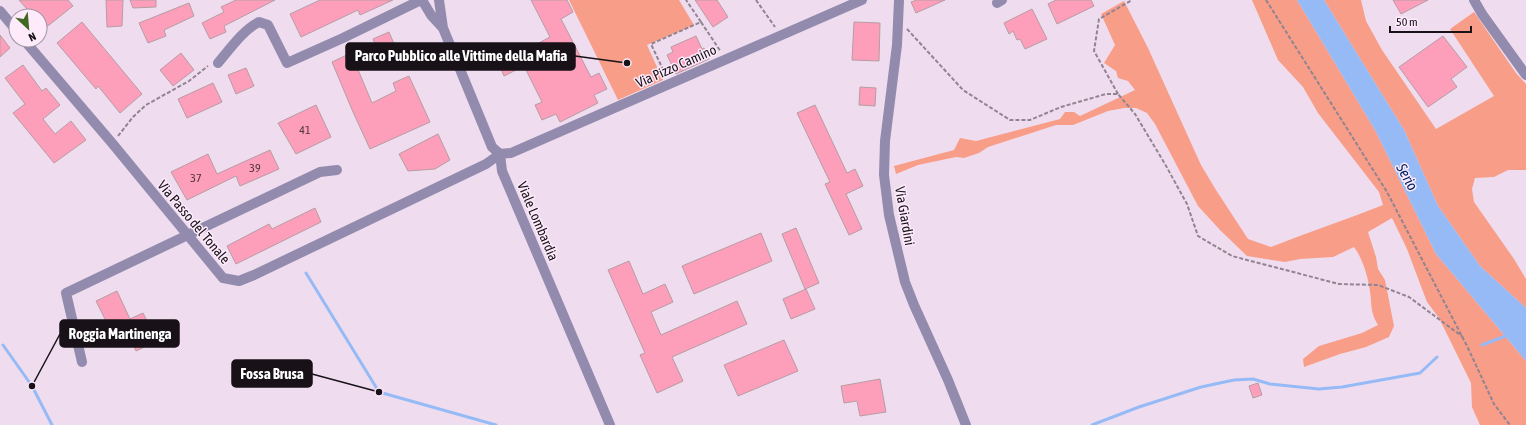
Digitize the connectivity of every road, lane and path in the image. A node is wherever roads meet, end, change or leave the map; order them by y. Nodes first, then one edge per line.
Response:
1 (421, 0) edge
2 (439, 0) edge
3 (686, 0) edge
4 (756, 0) edge
5 (862, 0) edge
6 (899, 0) edge
7 (1132, 0) edge
8 (1266, 0) edge
9 (1474, 0) edge
10 (0, 11) edge
11 (898, 19) junction
12 (8, 20) edge
13 (701, 22) junction
14 (443, 28) junction
15 (780, 36) junction
16 (31, 48) edge
17 (726, 59) junction
18 (218, 62) joint
19 (1526, 75) edge
20 (669, 84) junction
21 (1118, 94) junction
22 (112, 143) junction
23 (500, 154) junction
24 (337, 170) dead end
25 (187, 236) junction
26 (1462, 337) junction
27 (82, 362) dead end
28 (610, 425) edge
29 (966, 425) edge
30 (1510, 425) edge

1 - 14 street, Viale Lombardia
1 - 18 street
2 - 14 street, Viale Lombardia
3 - 13 path
4 - 15 path
5 - 15 street, Via Pizzo Camino
6 - 11 street, Via Giardini
7 - 21 path
8 - 26 path
9 - 19 street
10 - 12 street
11 - 21 path
11 - 29 street, Via Giardini
13 - 17 path
13 - 20 path
14 - 23 street, Viale Lombardia
15 - 17 street, Via Pizzo Camino
16 - 22 street, Via Passo del Tonale
17 - 20 street, Via Pizzo Camino
18 - 22 path
20 - 23 street, Via Pizzo Camino
21 - 26 path
22 - 25 street, Via Passo del Tonale
23 - 25 street, Via Passo del Tonale
23 - 28 street, Viale Lombardia
24 - 25 street
25 - 27 street
26 - 30 path

